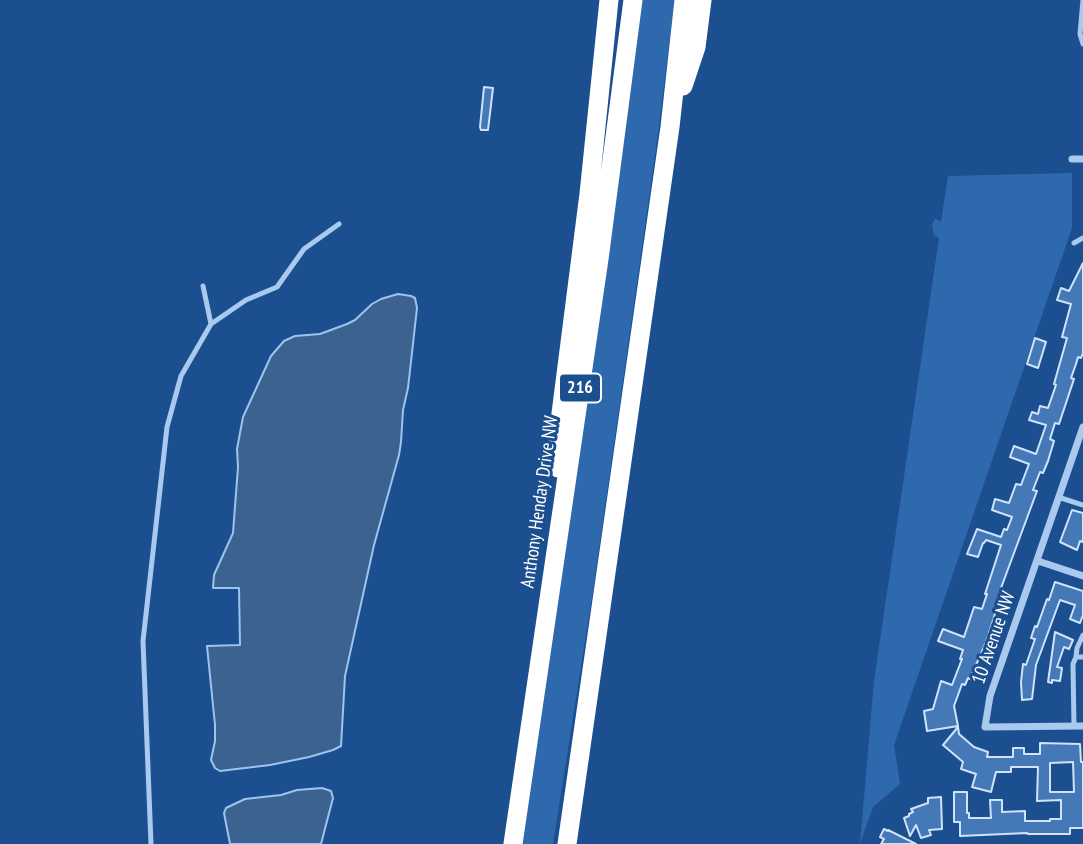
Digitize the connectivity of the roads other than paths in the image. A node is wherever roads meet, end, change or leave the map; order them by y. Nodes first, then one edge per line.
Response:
1 (609, 0) edge
2 (632, 0) edge
3 (684, 0) edge
4 (702, 0) edge
5 (1083, 0) edge
6 (1083, 44) edge
7 (670, 127) junction
8 (1072, 159) dead end
9 (1083, 159) edge
10 (339, 224) dead end
11 (1083, 237) edge
12 (1074, 243) dead end
13 (204, 286) dead end
14 (211, 324) junction
15 (1083, 429) edge
16 (1059, 497) junction
17 (1083, 505) edge
18 (556, 546) junction
19 (1038, 561) junction
20 (1083, 576) edge
21 (1083, 635) edge
22 (1080, 657) edge
23 (1074, 726) junction
24 (1083, 726) edge
25 (151, 844) edge
26 (513, 844) edge
27 (567, 844) edge

1 - 18 highway
2 - 18 highway, Anthony Henday Drive NW / 216
3 - 7 highway
4 - 7 highway
5 - 6 lane
7 - 27 highway
8 - 9 street
10 - 14 lane
11 - 12 lane
13 - 14 lane
14 - 25 lane
15 - 16 street, 10 Avenue NW
16 - 17 lane
16 - 19 street, 10 Avenue NW
18 - 26 highway, Anthony Henday Drive NW / 216
19 - 20 street
19 - 23 street, 10 Avenue NW
21 - 22 lane
22 - 23 lane
23 - 24 street

